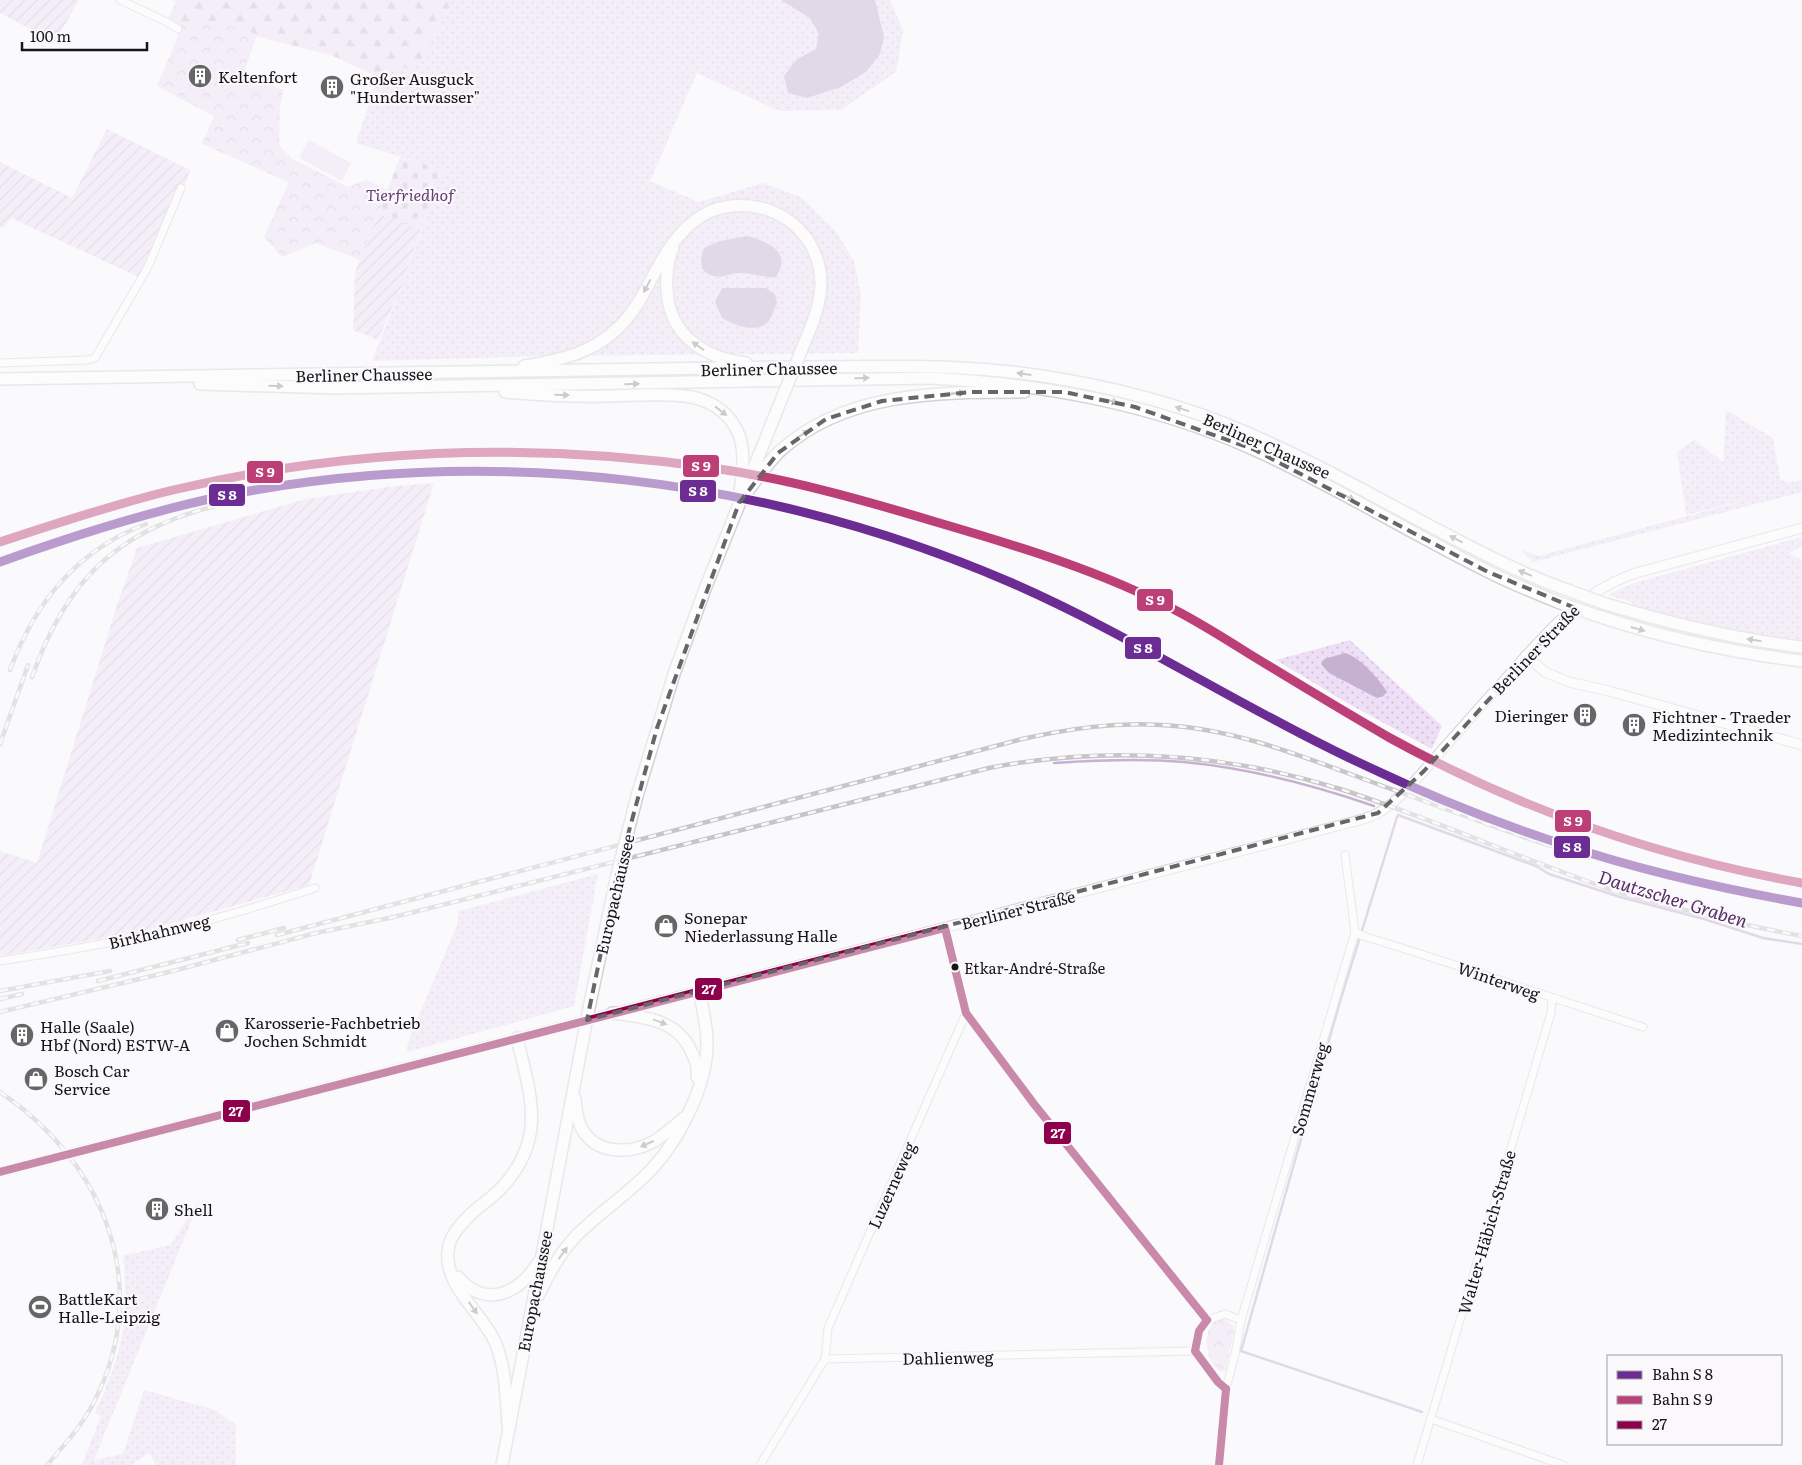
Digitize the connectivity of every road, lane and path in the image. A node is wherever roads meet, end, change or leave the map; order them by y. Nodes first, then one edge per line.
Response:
1 (120, 0) edge
2 (178, 30) dead end
3 (180, 188) dead end
4 (682, 231) junction
5 (0, 363) edge
6 (778, 367) junction
7 (480, 373) junction
8 (0, 379) edge
9 (0, 386) edge
10 (461, 386) junction
11 (1064, 392) junction
12 (761, 464) junction
13 (739, 503) junction
14 (1802, 528) edge
15 (1802, 647) edge
16 (1526, 655) junction
17 (1802, 661) edge
18 (1802, 746) edge
19 (1345, 855) dead end
20 (315, 888) dead end
21 (945, 928) junction
22 (1359, 934) junction
23 (0, 961) edge
24 (699, 991) junction
25 (1552, 999) junction
26 (612, 1013) junction
27 (966, 1014) junction
28 (1643, 1027) dead end
29 (516, 1038) junction
30 (573, 1090) junction
31 (696, 1094) junction
32 (686, 1116) junction
33 (0, 1172) edge
34 (541, 1259) junction
35 (448, 1266) junction
36 (530, 1311) junction
37 (1207, 1320) junction
38 (1241, 1320) junction
39 (1194, 1351) junction
40 (825, 1359) junction
41 (1226, 1389) junction
42 (1431, 1419) junction
43 (508, 1426) junction
44 (502, 1465) edge
45 (760, 1465) edge
46 (1219, 1465) edge
47 (1417, 1465) edge
48 (1563, 1465) edge

1 - 2 street
3 - 5 street
6 -> 4 main road
4 -> 7 main road
4 - 12 main road, bridge
6 - 7 main road, Berliner Chaussee
15 -> 6 main road, Berliner Chaussee, bridge
7 - 8 main road, Berliner Chaussee
9 -> 10 main road, Berliner Chaussee
10 -> 11 main road, Berliner Chaussee
10 -> 13 main road
12 -> 11 main road
11 -> 17 main road, Berliner Chaussee, bridge
12 - 13 main road
13 - 30 main road, Europachaussee, bridge
14 - 16 street, Berliner Straße
16 - 18 street
16 - 21 street, Berliner Straße
19 - 22 street, Sommerweg
20 - 23 street, Birkhahnweg
21 - 24 street, Berliner Straße
21 - 27 street
22 - 25 street, Winterweg
22 - 38 street, Sommerweg
24 - 26 street, Berliner Straße
24 - 31 main road
25 - 28 street, Winterweg
25 - 42 street, Walter-Häbich-Straße
26 - 29 street, Berliner Straße
26 -> 31 main road
27 - 37 street
27 - 40 street, Luzerneweg
29 - 33 street, Berliner Straße
29 - 35 main road
32 -> 30 main road
30 - 34 main road, Europachaussee
31 - 32 main road
36 -> 32 main road
34 - 35 main road
34 - 36 main road, Europachaussee
35 -> 43 main road
36 - 43 main road, Europachaussee
37 - 38 street
37 - 39 street
38 - 41 street, Sommerweg
39 - 40 street, Dahlienweg
39 - 41 street
40 - 45 street
41 - 46 street, Sommerweg
42 - 47 street, Walter-Häbich-Straße
42 - 48 street
43 - 44 main road, Europachaussee

